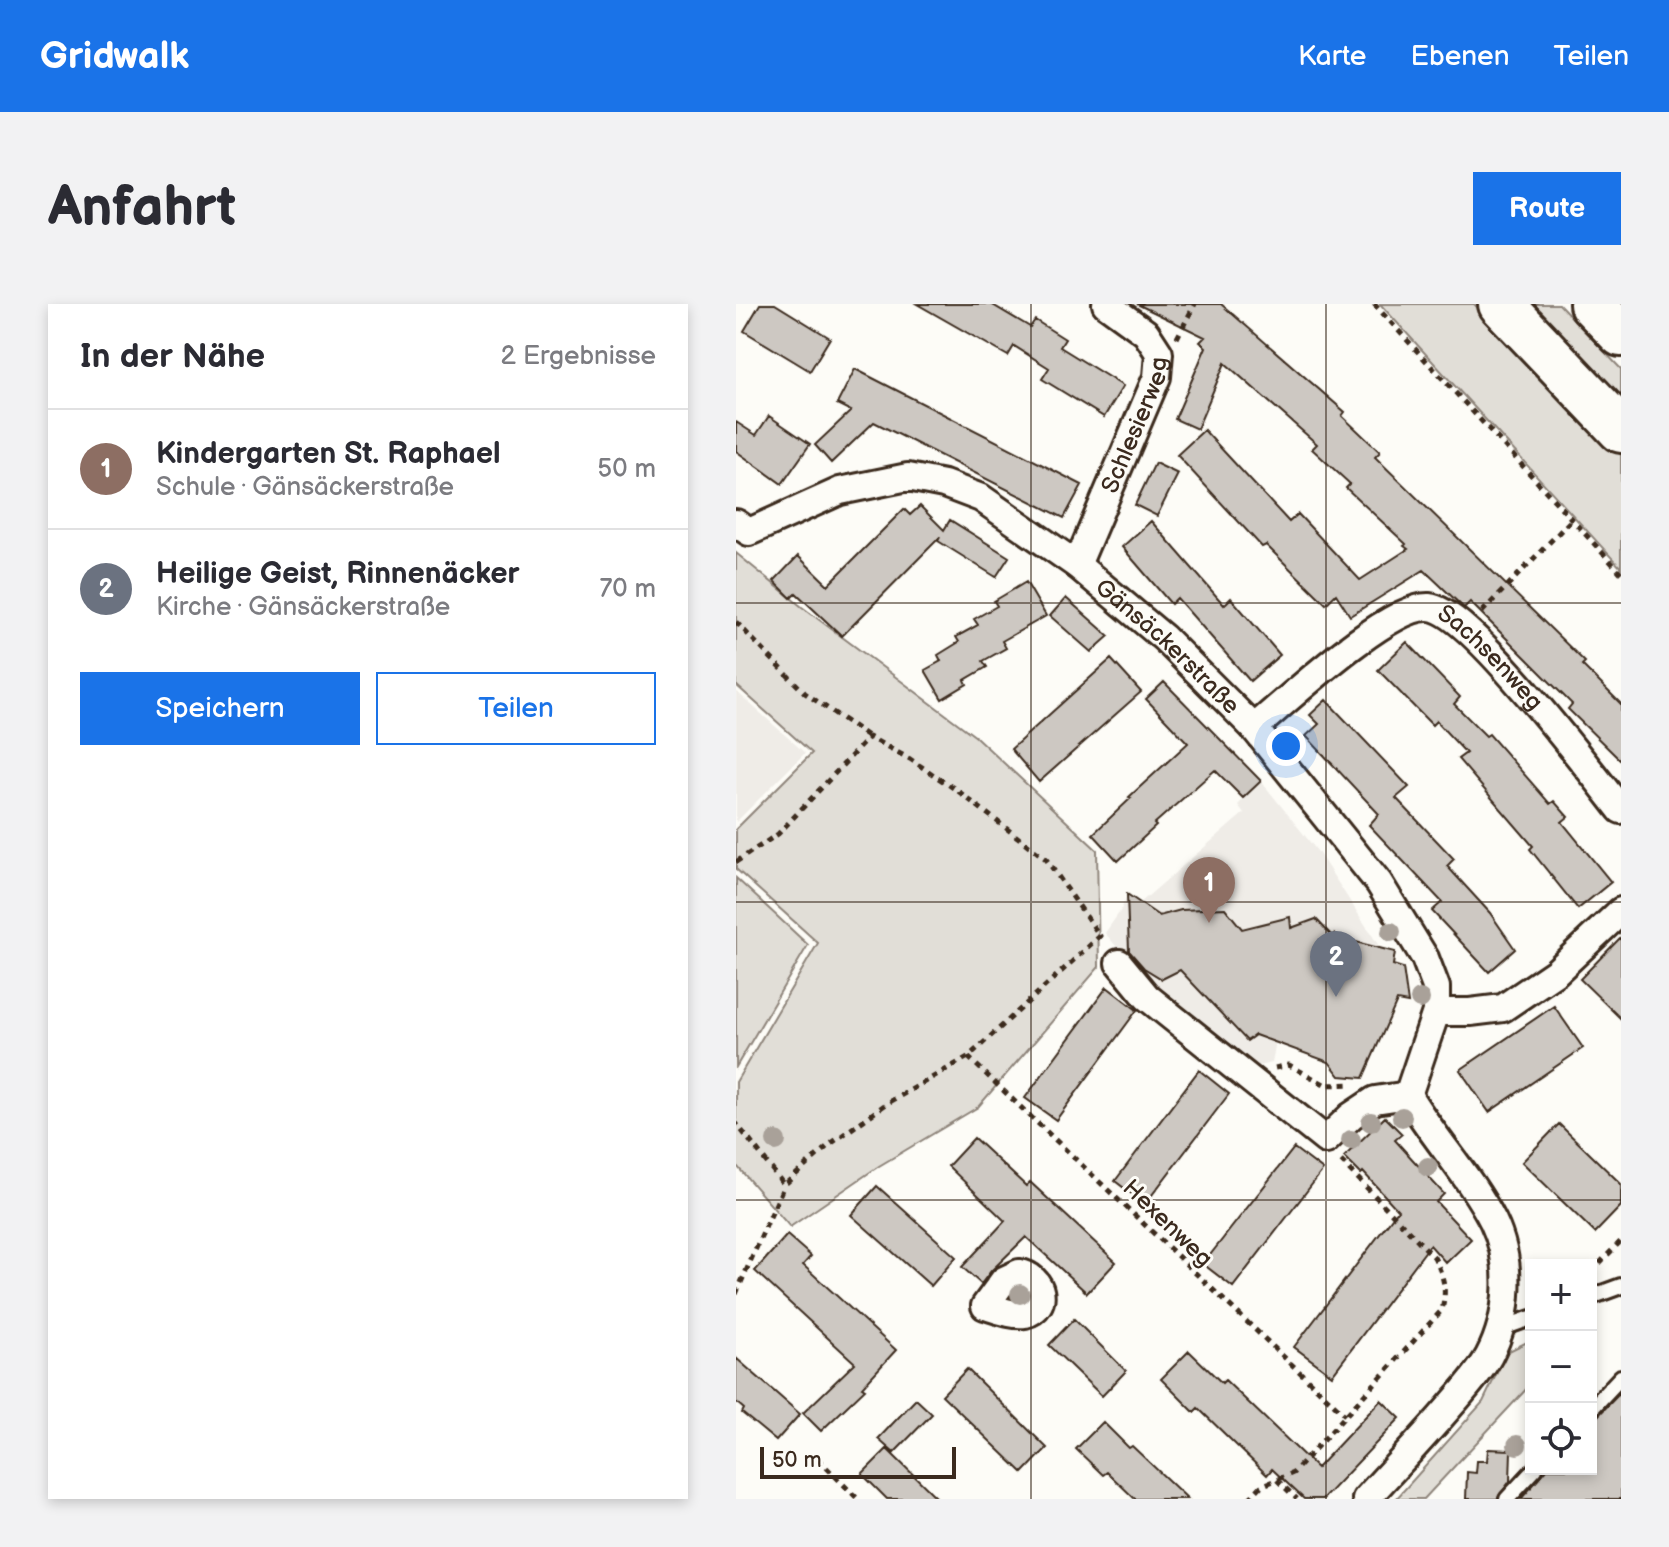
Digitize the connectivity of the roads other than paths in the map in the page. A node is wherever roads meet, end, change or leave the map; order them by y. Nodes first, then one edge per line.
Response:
1 (1106, 304) edge
2 (1501, 304) edge
3 (1592, 304) edge
4 (1621, 334) edge
5 (1621, 430) edge
6 (736, 523) edge
7 (1077, 565) junction
8 (1254, 728) junction
9 (1621, 810) edge
10 (1621, 911) edge
11 (1119, 963) dead end
12 (1436, 1012) junction
13 (1408, 1095) junction
14 (1621, 1286) edge
15 (1597, 1295) edge
16 (1525, 1320) edge
17 (1499, 1329) junction
18 (1621, 1377) edge
19 (1597, 1403) edge
20 (1529, 1475) edge
21 (1366, 1499) edge
22 (1507, 1499) edge

1 - 7 street, Schlesierweg
2 - 5 highway
3 - 4 highway
6 - 7 street, Gänsäckerstraße
7 - 8 street, Gänsäckerstraße
8 - 9 street, Sachsenweg
8 - 12 street, Gänsäckerstraße
10 - 12 street
11 - 13 street
12 - 13 street, Gänsäckerstraße
13 - 17 street
14 - 15 lane
16 - 17 lane
17 - 21 street
18 - 19 lane
20 - 22 lane

